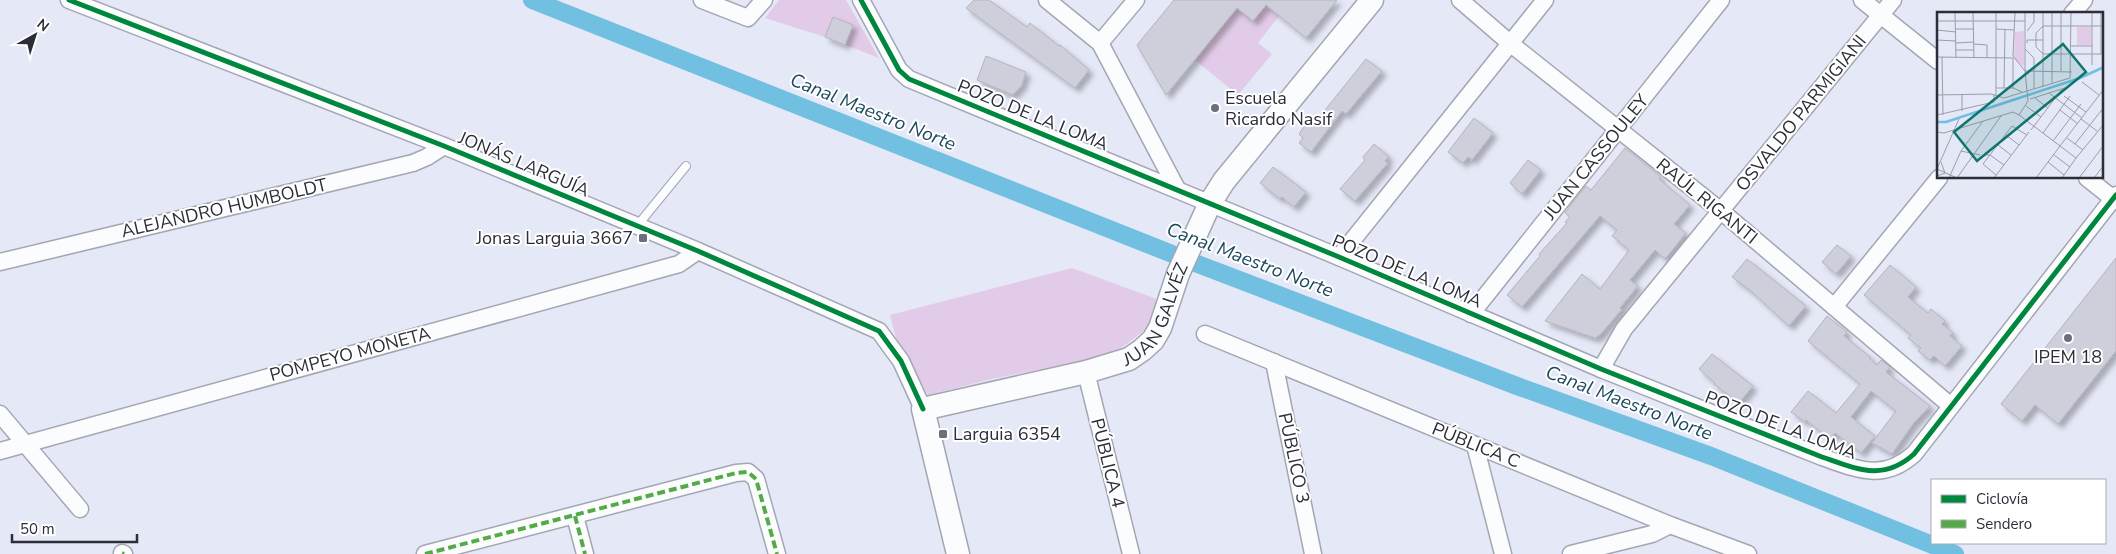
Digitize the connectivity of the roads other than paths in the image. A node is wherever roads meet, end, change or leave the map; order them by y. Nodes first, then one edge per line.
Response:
1 (69, 0) edge
2 (702, 0) edge
3 (764, 0) edge
4 (861, 0) edge
5 (1047, 0) edge
6 (1136, 0) edge
7 (1372, 0) edge
8 (1460, 0) edge
9 (1546, 0) edge
10 (1721, 0) edge
11 (1862, 0) edge
12 (1892, 0) edge
13 (2084, 0) edge
14 (2074, 12) edge
15 (1880, 15) junction
16 (1100, 43) junction
17 (1511, 44) junction
18 (1937, 59) edge
19 (1618, 129) junction
20 (444, 146) junction
21 (686, 166) dead end
22 (1938, 179) edge
23 (2088, 179) edge
24 (1177, 189) junction
25 (2115, 198) edge
26 (1210, 203) junction
27 (1721, 211) junction
28 (636, 226) junction
29 (698, 251) junction
30 (1339, 256) junction
31 (0, 262) edge
32 (1834, 307) junction
33 (1471, 314) junction
34 (1205, 334) dead end
35 (1274, 362) junction
36 (1601, 369) junction
37 (1086, 372) junction
38 (1951, 406) junction
39 (923, 410) junction
40 (0, 414) edge
41 (26, 444) junction
42 (1475, 445) junction
43 (0, 451) edge
44 (80, 510) dead end
45 (575, 516) junction
46 (1670, 525) junction
47 (425, 554) edge
48 (584, 554) edge
49 (777, 554) edge
50 (958, 554) edge
51 (1131, 554) edge
52 (1313, 554) edge
53 (1503, 554) edge
54 (1571, 554) edge
55 (1748, 554) edge

1 - 20 street, JONÁS LARGUÍA
2 - 3 street
4 - 24 street, POZO DE LA LOMA
5 - 16 street
6 - 16 street
7 - 26 main road, JUAN GALVÉZ
8 - 17 street, RAÚL RIGANTI
9 - 17 street
10 - 19 street, JUAN CASSOULEY
11 - 15 street
12 - 15 street, OSVALDO PARMIGIANI
13 - 14 street
15 - 18 street
15 - 27 street, OSVALDO PARMIGIANI
16 - 24 street
17 - 19 street, RAÚL RIGANTI
17 - 30 street
19 - 27 street, RAÚL RIGANTI
19 - 33 street, JUAN CASSOULEY
20 - 28 street, JONÁS LARGUÍA
20 - 31 street, ALEJANDRO HUMBOLDT
21 - 28 lane
22 - 32 street
23 - 25 street
24 - 26 street, POZO DE LA LOMA
25 - 38 street
26 - 30 street, POZO DE LA LOMA
26 - 37 main road, JUAN GALVÉZ
27 - 32 street, RAÚL RIGANTI
27 - 36 street, OSVALDO PARMIGIANI
28 - 29 street, JONÁS LARGUÍA
29 - 39 street, JONÁS LARGUÍA
29 - 41 street, POMPEYO MONETA
30 - 33 street, POZO DE LA LOMA
32 - 38 street, RAÚL RIGANTI
33 - 36 street, POZO DE LA LOMA
34 - 35 street, PÚBLICA C
35 - 42 street, PÚBLICA C
35 - 52 street, PÚBLICO 3
36 - 38 street, POZO DE LA LOMA
37 - 39 main road, JUAN GALVÉZ
37 - 51 street, PÚBLICA 4
39 - 50 main road, JONÁS LARGUÍA
40 - 41 street
41 - 43 street, POMPEYO MONETA
41 - 44 street
42 - 46 street, PÚBLICA C
42 - 53 street
45 - 47 street
45 - 48 street
45 - 49 street
46 - 54 street
46 - 55 street, PÚBLICA C

